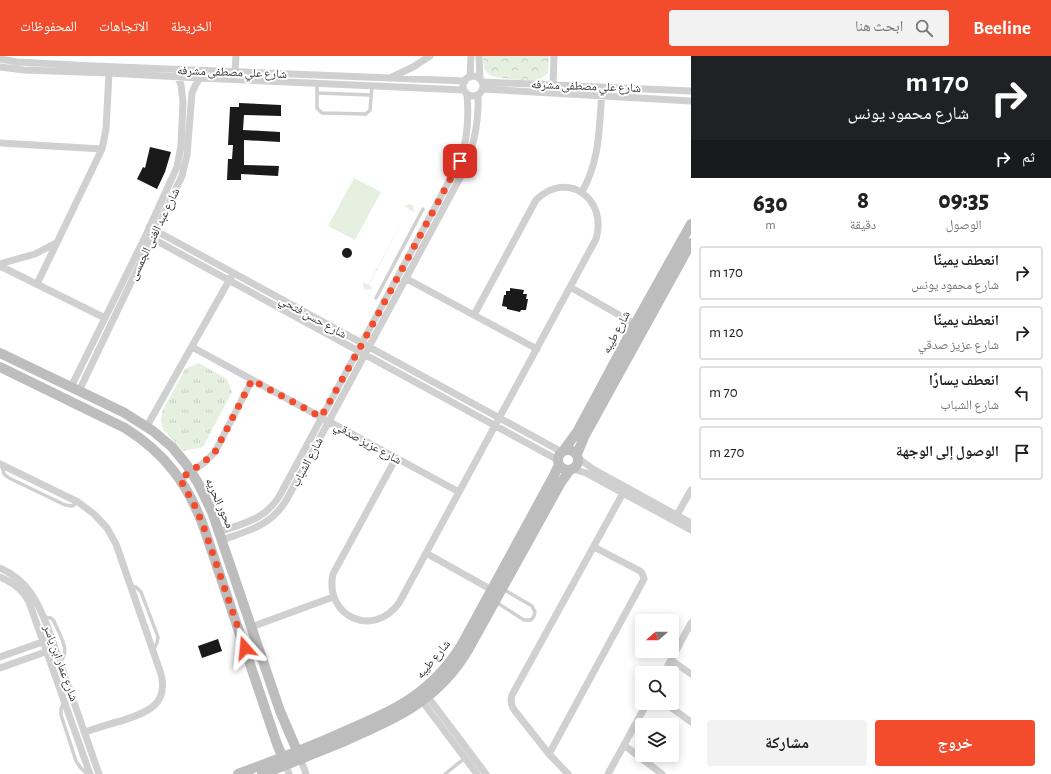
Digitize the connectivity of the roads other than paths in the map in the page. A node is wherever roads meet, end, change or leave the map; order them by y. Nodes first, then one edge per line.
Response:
1 (236, 56) edge
2 (430, 56) edge
3 (471, 56) edge
4 (480, 56) edge
5 (554, 56) edge
6 (0, 58) edge
7 (0, 67) edge
8 (173, 70) junction
9 (206, 71) junction
10 (235, 72) junction
11 (109, 73) junction
12 (178, 77) junction
13 (199, 78) junction
14 (391, 78) junction
15 (468, 79) junction
16 (317, 83) junction
17 (481, 83) junction
18 (553, 85) junction
19 (372, 86) junction
20 (602, 87) junction
21 (673, 90) junction
22 (691, 91) edge
23 (466, 92) junction
24 (317, 93) junction
25 (371, 95) junction
26 (478, 95) junction
27 (602, 96) junction
28 (672, 100) junction
29 (691, 101) edge
30 (0, 143) edge
31 (102, 149) junction
32 (582, 192) junction
33 (423, 210) dead end
34 (691, 224) edge
35 (152, 229) junction
36 (149, 237) junction
37 (57, 243) junction
38 (691, 243) edge
39 (0, 265) edge
40 (233, 273) junction
41 (407, 279) junction
42 (229, 280) junction
43 (37, 284) junction
44 (570, 288) junction
45 (376, 298) dead end
46 (474, 316) junction
47 (105, 318) junction
48 (635, 324) junction
49 (362, 344) junction
50 (192, 347) junction
51 (369, 348) junction
52 (537, 350) junction
53 (358, 351) junction
54 (0, 353) edge
55 (365, 355) junction
56 (0, 367) edge
57 (252, 380) junction
58 (75, 389) junction
59 (321, 417) junction
60 (499, 418) junction
61 (329, 422) junction
62 (147, 426) junction
63 (495, 426) junction
64 (578, 456) junction
65 (561, 457) junction
66 (396, 458) junction
67 (1, 464) edge
68 (571, 470) junction
69 (191, 472) junction
70 (180, 479) junction
71 (691, 490) edge
72 (459, 492) junction
73 (623, 493) junction
74 (677, 515) junction
75 (691, 523) edge
76 (691, 530) edge
77 (221, 536) junction
78 (594, 547) junction
79 (426, 553) junction
80 (0, 568) edge
81 (2, 579) edge
82 (497, 589) junction
83 (333, 597) junction
84 (495, 602) junction
85 (44, 617) junction
86 (691, 623) edge
87 (251, 627) junction
88 (52, 639) junction
89 (44, 642) junction
90 (56, 648) junction
91 (48, 652) junction
92 (0, 657) edge
93 (671, 660) junction
94 (60, 661) junction
95 (668, 666) edge
96 (0, 668) edge
97 (691, 674) edge
98 (425, 699) junction
99 (64, 701) junction
100 (643, 710) edge
101 (675, 710) edge
102 (691, 722) edge
103 (85, 732) junction
104 (624, 745) junction
105 (549, 754) junction
106 (300, 756) junction
107 (465, 758) junction
108 (286, 766) edge
109 (87, 774) edge
110 (90, 774) edge
111 (99, 774) edge
112 (238, 774) edge
113 (262, 774) edge
114 (306, 774) edge
115 (445, 774) edge
116 (477, 774) edge
117 (486, 774) edge
118 (568, 774) edge
119 (608, 774) edge
120 (662, 774) edge

1 - 10 street
2 - 14 street
3 - 15 street
4 - 17 street
5 - 18 street
6 - 8 street, شارع علي مصطفى مشرفه
7 - 11 street, شارع علي مصطفى مشرفه
8 - 9 street, شارع علي مصطفى مشرفه
8 - 12 street, شارع عبد الغنى الجمسى
9 - 10 street, شارع علي مصطفى مشرفه
9 - 13 street, شارع عبد الغنى الجمسى
10 - 14 street, شارع علي مصطفى مشرفه
11 - 12 street, شارع علي مصطفى مشرفه
11 - 31 street
12 - 13 street, شارع علي مصطفى مشرفه
12 - 35 street, شارع عبد الغنى الجمسى
13 - 16 street, شارع علي مصطفى مشرفه
13 - 35 street, شارع عبد الغنى الجمسى
14 - 15 street, شارع علي مصطفى مشرفه
15 - 17 street
15 - 23 street
16 - 19 street, شارع علي مصطفى مشرفه
16 - 24 lane
17 - 18 street, شارع علي مصطفى مشرفه
17 - 26 street
17 - 27 street, شارع علي مصطفى مشرفه
18 - 20 street, شارع علي مصطفى مشرفه
19 - 23 street, شارع علي مصطفى مشرفه
19 - 25 lane
20 - 21 street, شارع علي مصطفى مشرفه
20 - 27 street
21 - 22 street, شارع علي مصطفى مشرفه
21 - 28 street
23 - 26 street
23 - 49 street, شارع الشباب
24 - 25 lane
24 - 25 lane
26 - 41 street, شارع الشباب
27 - 28 street, شارع علي مصطفى مشرفه
27 - 32 street
28 - 29 street, شارع علي مصطفى مشرفه
30 - 31 street
31 - 37 street
32 - 44 street
32 - 46 street
33 - 45 lane
34 - 48 main road, شارع طيبه
35 - 36 street, شارع عبد الغنى الجمسى
35 - 40 street, شارع حسن فتحي
36 - 42 street, شارع حسن فتحي
36 - 47 street, شارع عبد الغنى الجمسى
36 - 58 street, شارع عبد الغنى الجمسى
37 - 39 street
37 - 43 street
38 - 64 main road, شارع طيبه
39 - 43 street
40 - 42 street
40 - 49 street, شارع حسن فتحي
41 - 46 street
41 - 51 street, شارع الشباب
42 - 50 street
42 - 53 street, شارع حسن فتحي
43 - 47 street
44 - 48 street
44 - 52 street
46 - 52 street
47 - 58 street, شارع عبد الغنى الجمسى
48 - 65 main road, شارع طيبه
49 - 51 street, شارع حسن فتحي
49 - 53 street, شارع الشباب
50 - 57 street, شارع عزيز صدقي
50 - 62 street
51 - 55 street, شارع الشباب
51 - 60 street, شارع حسن فتحي
52 - 60 street
53 - 55 street, شارع حسن فتحي
53 - 59 street, شارع الشباب
54 - 58 main road, محور الحريه
55 - 61 street, شارع الشباب
55 - 63 street, شارع حسن فتحي
56 - 70 main road, محور الحريه
57 - 59 street, شارع عزيز صدقي
57 - 69 street
58 - 62 main road, محور الحريه
59 - 61 street, شارع عزيز صدقي
59 - 77 street, شارع الشباب
60 - 63 street
60 - 65 street, شارع حسن فتحي
61 - 66 street, شارع عزيز صدقي
61 - 77 street, شارع الشباب
62 - 69 main road, محور الحريه
63 - 65 street, شارع حسن فتحي
63 - 72 street
64 - 65 main road
64 - 68 main road
64 - 74 street
65 - 68 main road
65 - 82 main road, شارع طيبه
66 - 72 street, شارع عزيز صدقي
66 - 83 street
67 - 103 street
68 - 73 street
68 - 82 main road, شارع طيبه
69 - 70 street
69 - 77 main road, محور الحريه
70 - 108 main road, محور الحريه
71 - 74 street
72 - 79 street
73 - 76 street
73 - 78 street
74 - 75 street
77 - 87 main road, محور الحريه
78 - 105 street
78 - 105 street
79 - 82 street
79 - 83 street
80 - 85 street, شارع عمار ابن ياسر
81 - 89 street, شارع عمار ابن ياسر
82 - 84 main road, شارع طيبه
82 - 84 lane
82 - 106 main road, شارع طيبه
83 - 87 street
84 - 98 main road, شارع طيبه
85 - 88 street, شارع عمار ابن ياسر
85 - 94 lane
86 - 93 street
87 - 106 main road, محور الحريه
88 - 89 street
88 - 90 street, شارع عمار ابن ياسر
89 - 91 street, شارع عمار ابن ياسر
89 - 92 street
90 - 91 street
90 - 94 street, شارع عمار ابن ياسر
91 - 96 street
91 - 99 street, شارع عمار ابن ياسر
93 - 95 street
93 - 97 street
94 - 103 street, شارع عمار ابن ياسر
98 - 106 main road, شارع طيبه
98 - 107 street
98 - 117 street
99 - 109 lane
99 - 110 street, شارع عمار ابن ياسر
100 - 104 street
101 - 102 street
103 - 111 street, شارع عمار ابن ياسر
104 - 119 street
104 - 120 street
105 - 118 street
106 - 108 main road, شارع طيبه
106 - 114 street
107 - 115 lane
107 - 116 street
108 - 112 main road, شارع طيبه
108 - 113 main road, شارع طيبه

